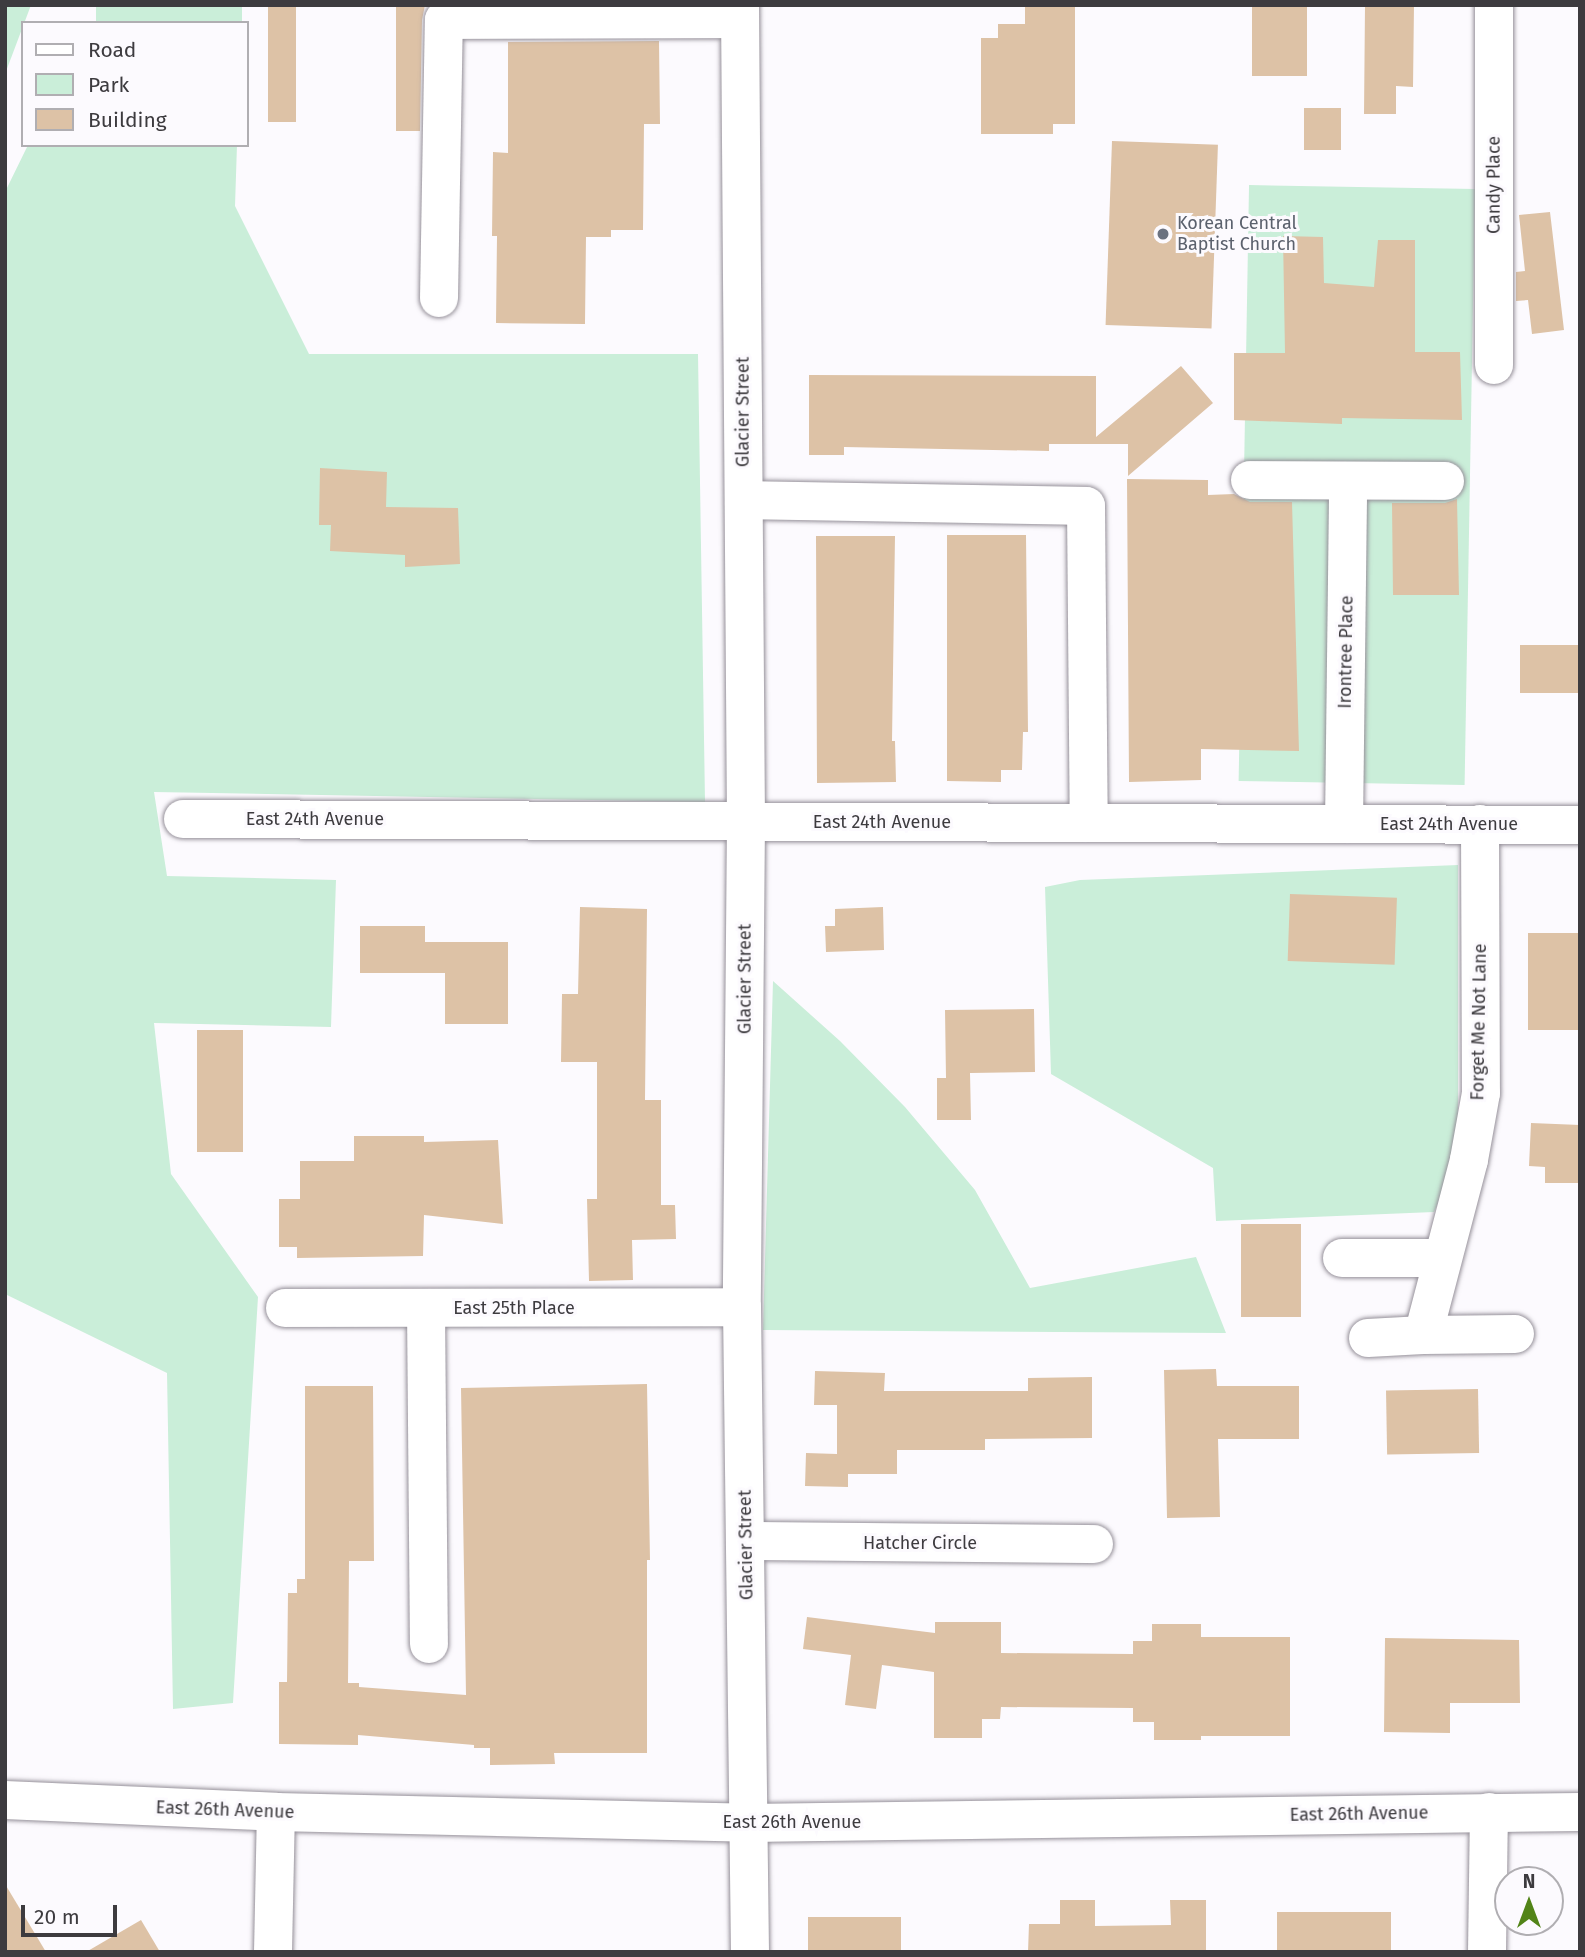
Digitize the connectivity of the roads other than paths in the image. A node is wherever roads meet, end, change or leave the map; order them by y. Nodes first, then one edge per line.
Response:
1 (1494, 5) edge
2 (740, 12) edge
3 (444, 13) edge
4 (439, 298) dead end
5 (1494, 365) dead end
6 (1250, 480) dead end
7 (1348, 481) junction
8 (1446, 481) dead end
9 (744, 500) junction
10 (183, 819) dead end
11 (746, 821) junction
12 (1090, 822) junction
13 (1344, 824) junction
14 (1479, 824) junction
15 (1580, 825) edge
16 (1342, 1258) dead end
17 (1441, 1258) junction
18 (742, 1307) junction
19 (285, 1308) dead end
20 (426, 1308) junction
21 (1515, 1334) dead end
22 (1423, 1335) junction
23 (1368, 1338) dead end
24 (746, 1541) junction
25 (1094, 1544) dead end
26 (429, 1644) dead end
27 (5, 1800) edge
28 (275, 1812) junction
29 (1489, 1812) junction
30 (1580, 1812) edge
31 (748, 1823) junction
32 (273, 1952) edge
33 (750, 1952) edge
34 (1486, 1952) edge

1 - 5 street, Candy Place
2 - 3 street
2 - 9 street, Glacier Street
3 - 4 street
6 - 7 street
7 - 8 street
7 - 13 street, Irontree Place
9 - 11 street, Glacier Street
9 - 12 street
10 - 11 street, East 24th Avenue
11 - 12 street, East 24th Avenue
11 - 18 street, Glacier Street
12 - 13 street, East 24th Avenue
13 - 14 street, East 24th Avenue
14 - 15 street, East 24th Avenue
14 - 17 street, Forget Me Not Lane
16 - 17 street
17 - 22 street, Forget Me Not Lane
18 - 20 street, East 25th Place
18 - 24 street, Glacier Street
19 - 20 street, East 25th Place
20 - 26 street
21 - 22 street
22 - 23 street
24 - 25 street, Hatcher Circle
24 - 31 street, Glacier Street
27 - 28 street, East 26th Avenue
28 - 31 street, East 26th Avenue
28 - 32 street
29 - 30 street, East 26th Avenue
29 - 31 street, East 26th Avenue
29 - 34 street
31 - 33 street, Glacier Street

